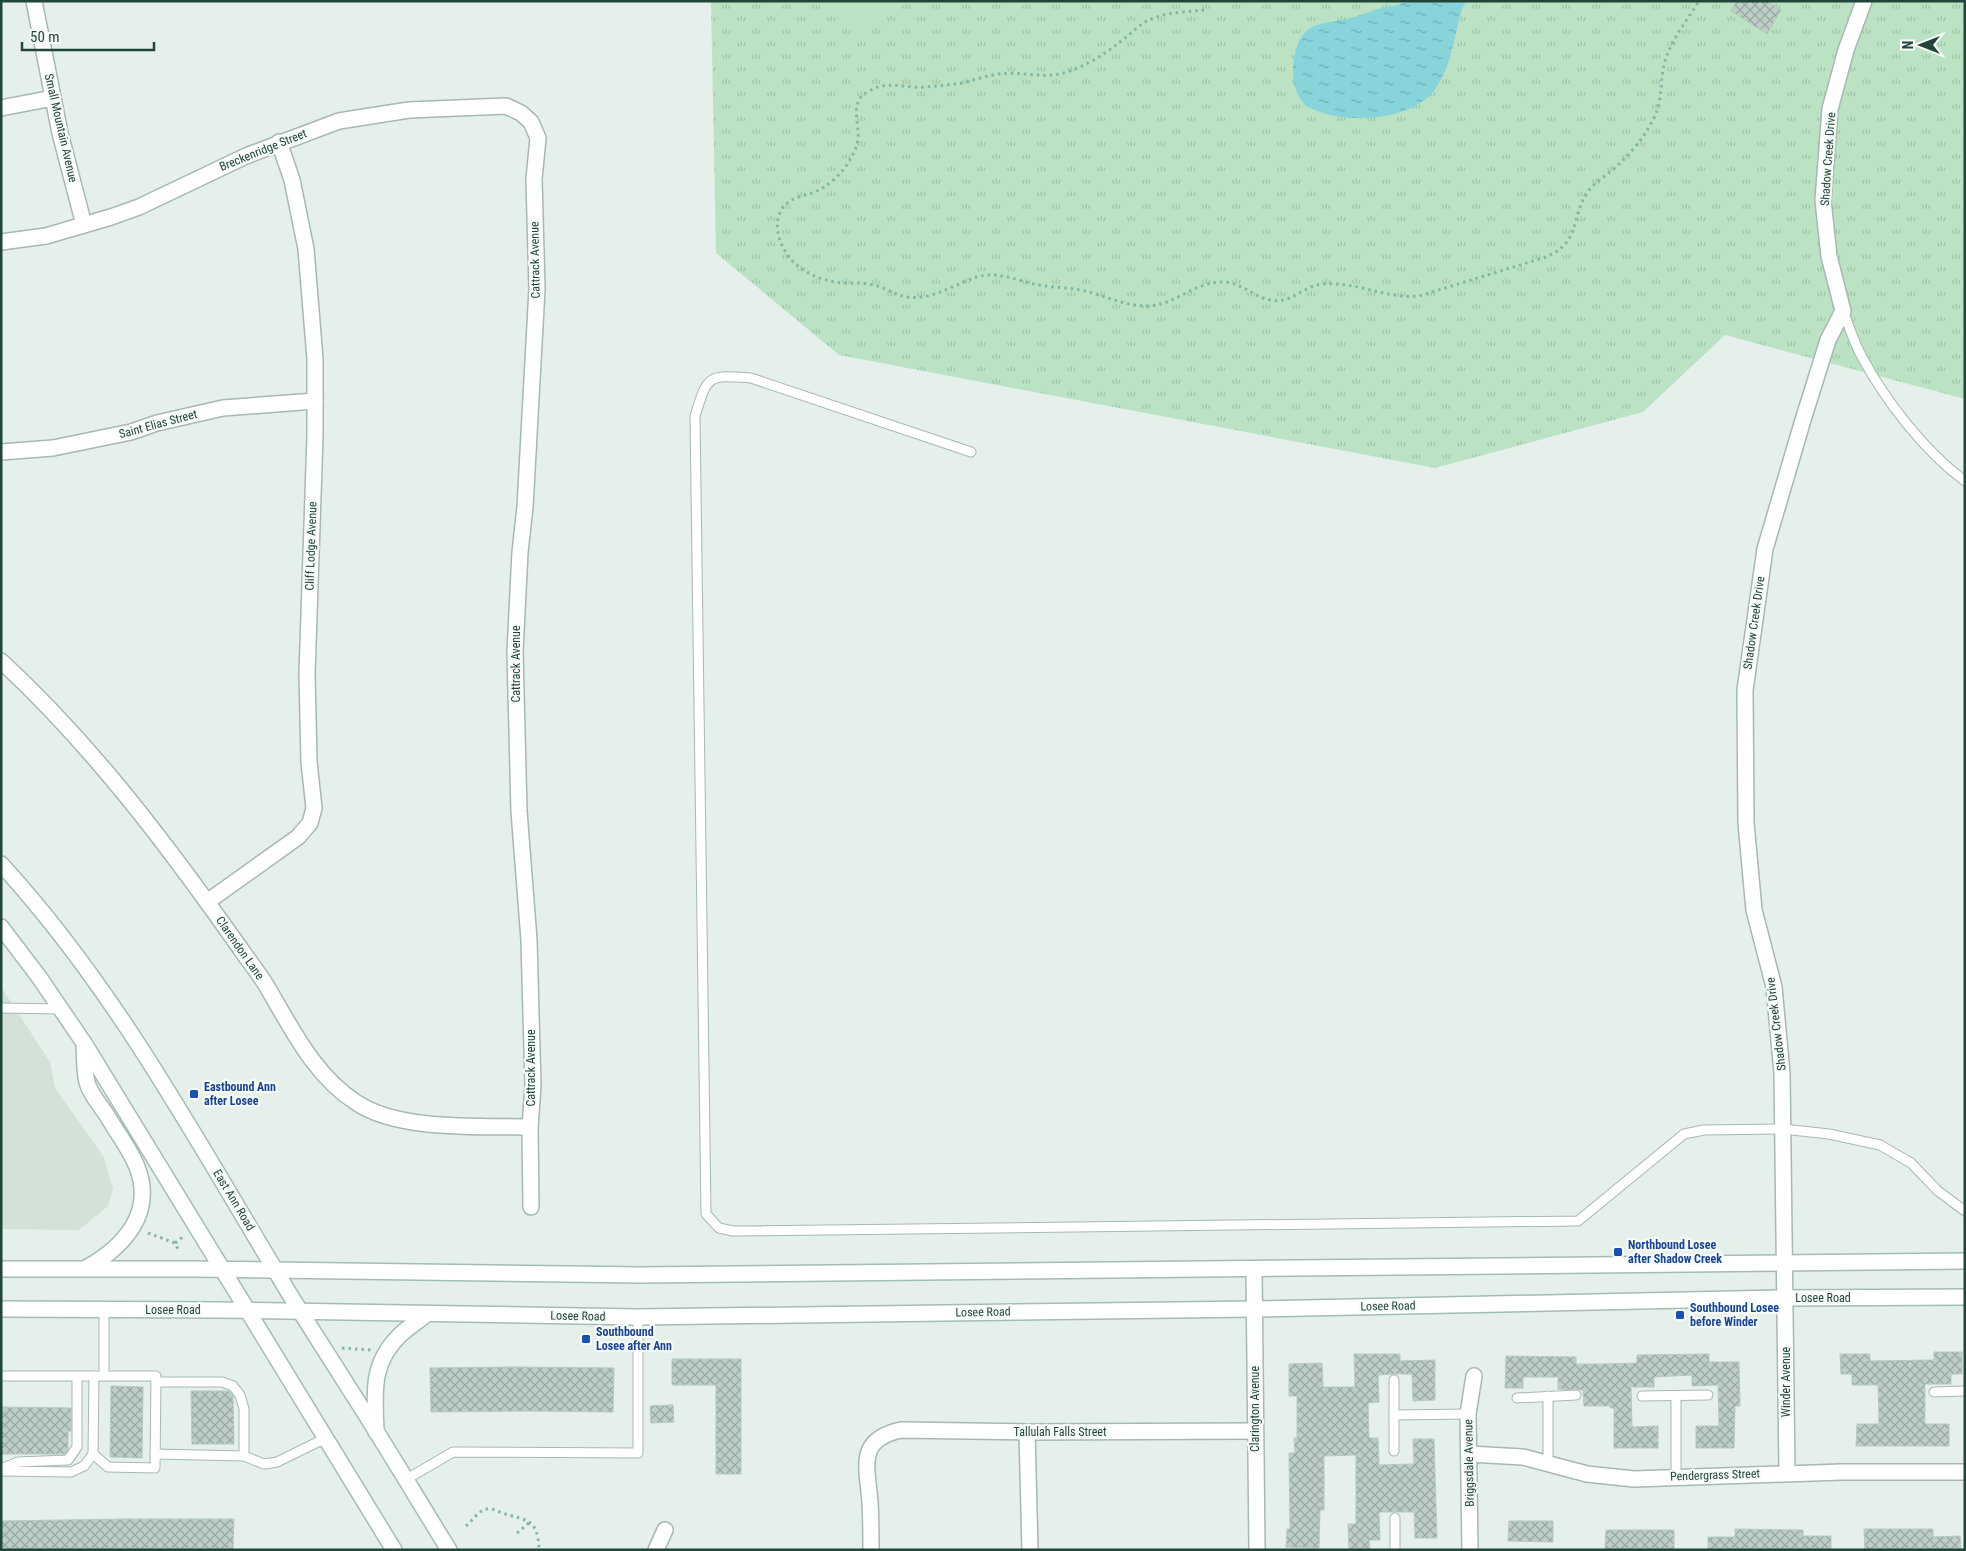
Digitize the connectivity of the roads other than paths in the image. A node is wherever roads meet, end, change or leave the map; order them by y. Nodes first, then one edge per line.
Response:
1 (34, 1) edge
2 (1864, 1) edge
3 (53, 98) junction
4 (1, 108) edge
5 (531, 122) joint
6 (279, 142) junction
7 (84, 225) junction
8 (1, 242) edge
9 (1843, 311) junction
10 (315, 401) junction
11 (1, 452) edge
12 (971, 452) dead end
13 (1965, 481) edge
14 (1, 661) edge
15 (1, 864) edge
16 (207, 902) junction
17 (1, 927) edge
18 (1, 1008) edge
19 (61, 1009) junction
20 (84, 1043) junction
21 (530, 1127) junction
22 (1783, 1129) junction
23 (531, 1207) dead end
24 (1965, 1211) edge
25 (1965, 1261) edge
26 (1785, 1262) junction
27 (1, 1269) edge
28 (84, 1269) junction
29 (223, 1269) junction
30 (1254, 1269) junction
31 (275, 1271) junction
32 (1965, 1297) edge
33 (1785, 1298) junction
34 (1, 1309) edge
35 (1255, 1309) junction
36 (104, 1310) junction
37 (248, 1311) junction
38 (300, 1313) junction
39 (427, 1314) junction
40 (638, 1317) junction
41 (1, 1376) edge
42 (77, 1376) junction
43 (94, 1376) junction
44 (104, 1376) junction
45 (1474, 1376) dead end
46 (1394, 1380) dead end
47 (156, 1382) junction
48 (1965, 1391) edge
49 (1934, 1392) dead end
50 (1576, 1395) dead end
51 (1708, 1395) dead end
52 (1548, 1396) junction
53 (1642, 1396) dead end
54 (1676, 1396) junction
55 (1517, 1398) dead end
56 (1394, 1414) junction
57 (1468, 1414) junction
58 (1255, 1431) junction
59 (1027, 1432) junction
60 (376, 1434) junction
61 (326, 1438) junction
62 (1394, 1451) dead end
63 (93, 1454) junction
64 (155, 1454) junction
65 (1469, 1454) junction
66 (244, 1456) junction
67 (1548, 1463) junction
68 (1, 1470) edge
69 (1965, 1472) edge
70 (1787, 1473) junction
71 (1676, 1476) junction
72 (405, 1480) junction
73 (1395, 1518) dead end
74 (665, 1530) dead end
75 (394, 1550) edge
76 (449, 1550) edge
77 (656, 1550) edge
78 (871, 1550) edge
79 (1030, 1550) edge
80 (1257, 1550) edge
81 (1395, 1550) edge
82 (1470, 1550) edge

1 - 3 street, Small Mountain Avenue
2 - 9 street, Shadow Creek Drive
3 - 4 street
3 - 7 street, Small Mountain Avenue
5 - 6 street, Breckenridge Street
5 - 21 street, Cattrack Avenue
6 - 7 street, Breckenridge Street
6 - 10 street, Cliff Lodge Avenue
7 - 8 street, Breckenridge Street
9 - 13 lane
9 - 22 street, Shadow Creek Drive
10 - 11 street, Saint Elias Street
10 - 16 street, Cliff Lodge Avenue
12 - 22 lane
14 - 16 street, Clarendon Lane
15 - 31 street, East Ann Road
16 - 21 street, Clarendon Lane
17 - 19 street
18 - 19 lane
19 - 20 street
20 - 28 street
20 - 29 street
21 - 23 street, Cattrack Avenue
22 - 24 lane
22 - 26 street, Shadow Creek Drive
25 - 26 street
26 - 30 street
26 - 33 street, Winder Avenue
27 - 28 street
28 - 29 street
29 - 31 street
29 - 37 street
30 - 31 street
30 - 35 street, Clarington Avenue
31 - 38 street, East Ann Road
32 - 33 street, Losee Road
33 - 35 street, Losee Road
33 - 70 street, Winder Avenue
34 - 36 street, Losee Road
35 - 40 street, Losee Road
35 - 58 street, Clarington Avenue
36 - 37 street, Losee Road
36 - 44 lane
37 - 38 street, Losee Road
37 - 61 street
38 - 39 street, Losee Road
38 - 60 street, East Ann Road
39 - 40 street, Losee Road
39 - 60 street
40 - 72 lane
41 - 42 lane
42 - 43 lane
42 - 68 lane
43 - 44 lane
43 - 63 lane
44 - 47 lane
45 - 57 street, Briggsdale Avenue
46 - 56 lane
47 - 64 lane
47 - 66 lane
48 - 49 lane
50 - 52 lane
51 - 54 lane
52 - 55 lane
52 - 67 lane
53 - 54 lane
54 - 71 lane
56 - 57 lane
56 - 62 lane
57 - 65 street, Briggsdale Avenue
58 - 59 street, Tallulah Falls Street
58 - 80 street, Clarington Avenue
59 - 78 street, Tallulah Falls Street
59 - 79 street
60 - 72 street, East Ann Road
61 - 66 lane
61 - 75 street
63 - 64 lane
63 - 68 lane
64 - 66 lane
65 - 67 street, Pendergrass Street
65 - 82 street, Briggsdale Avenue
67 - 71 street, Pendergrass Street
69 - 70 street, Pendergrass Street
70 - 71 street, Pendergrass Street
72 - 76 street, East Ann Road
73 - 81 lane
74 - 77 street

